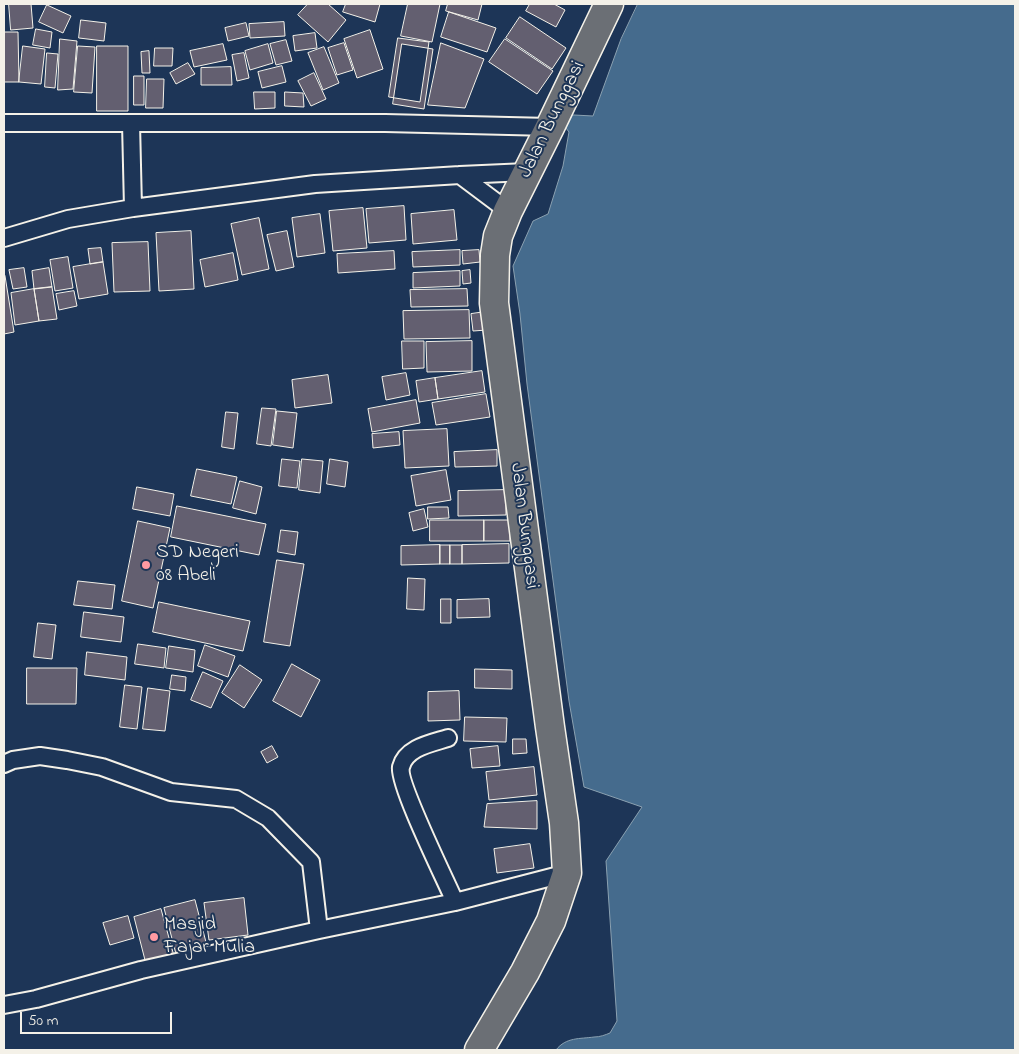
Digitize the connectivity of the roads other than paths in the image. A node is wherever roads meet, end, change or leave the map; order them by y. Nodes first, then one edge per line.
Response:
1 (609, 4) edge
2 (4, 123) edge
3 (550, 127) junction
4 (132, 129) junction
5 (527, 172) junction
6 (460, 175) junction
7 (133, 208) junction
8 (508, 211) junction
9 (4, 238) edge
10 (448, 738) dead end
11 (4, 764) edge
12 (567, 873) junction
13 (455, 902) junction
14 (319, 930) junction
15 (4, 1005) edge
16 (479, 1050) edge

1 - 3 highway, Jalan Bunggasi
2 - 4 street
3 - 4 street
3 - 5 highway, Jalan Bunggasi
4 - 7 street
5 - 6 street
5 - 8 highway, Jalan Bunggasi
6 - 7 street
6 - 8 street
7 - 9 street
8 - 12 highway, Jalan Bunggasi
10 - 13 street
11 - 14 street
12 - 13 street
12 - 16 highway, Jalan Bunggasi
13 - 14 street
14 - 15 street

